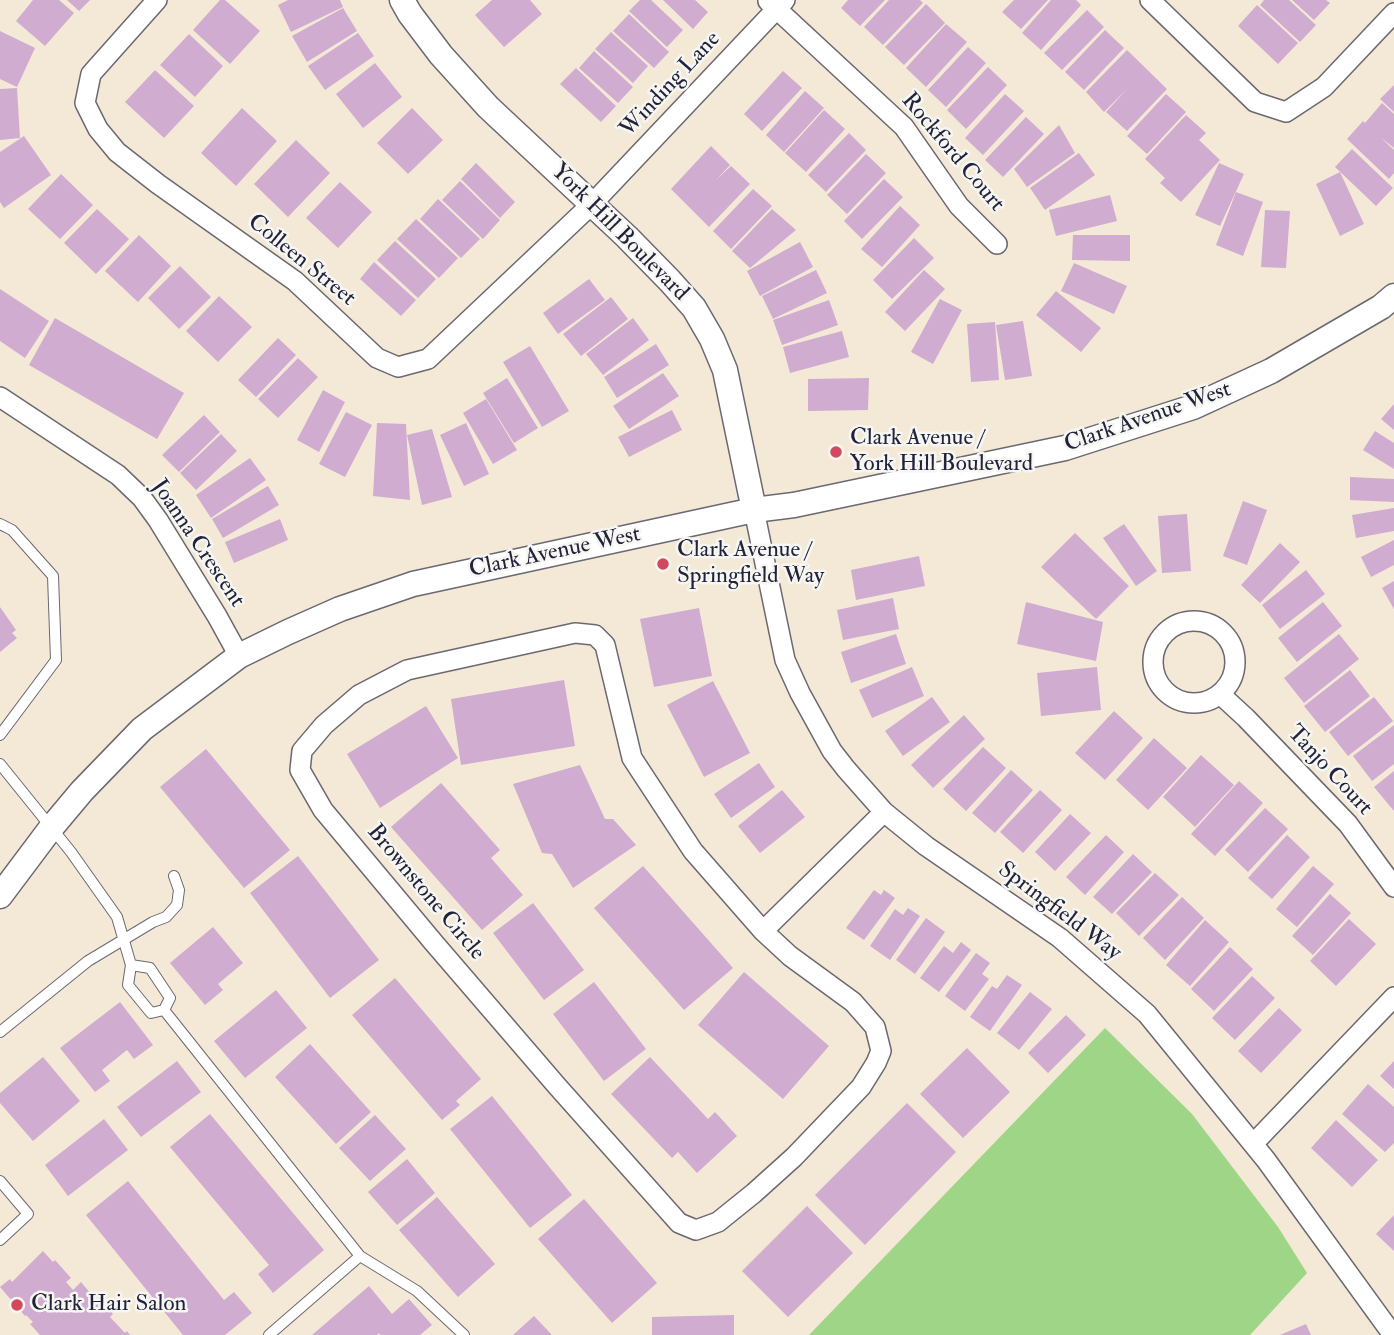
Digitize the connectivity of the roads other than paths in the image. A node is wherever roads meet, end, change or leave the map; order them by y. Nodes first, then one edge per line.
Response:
1 (157, 0) edge
2 (402, 0) edge
3 (1150, 0) edge
4 (776, 3) edge
5 (1394, 13) edge
6 (592, 204) junction
7 (997, 244) dead end
8 (1394, 296) edge
9 (0, 397) edge
10 (754, 510) junction
11 (0, 524) edge
12 (239, 656) junction
13 (1221, 695) junction
14 (0, 735) edge
15 (0, 764) edge
16 (884, 812) junction
17 (51, 828) junction
18 (174, 876) dead end
19 (1394, 887) edge
20 (0, 897) edge
21 (764, 931) junction
22 (124, 940) junction
23 (131, 965) junction
24 (1394, 997) edge
25 (164, 1010) junction
26 (0, 1032) edge
27 (1253, 1144) junction
28 (0, 1181) edge
29 (0, 1240) edge
30 (360, 1256) junction
31 (269, 1335) edge
32 (464, 1335) edge
33 (1393, 1335) edge

1 - 6 street, Colleen Street
2 - 6 street, York Hill Boulevard
3 - 5 street
4 - 6 street, Winding Lane
4 - 7 street, Rockford Court
6 - 10 street, York Hill Boulevard
8 - 10 street, Clark Avenue West
9 - 12 street, Joanna Crescent
10 - 12 street, Clark Avenue West
10 - 16 street, Springfield Way
11 - 14 lane
12 - 17 street, Clark Avenue West
13 - 13 street
13 - 19 street, Tanjo Court
15 - 17 lane
16 - 21 street
16 - 27 street, Springfield Way
17 - 20 street, Clark Avenue West
17 - 22 lane
18 - 22 lane
21 - 21 street, Brownstone Circle
22 - 23 lane
22 - 26 lane
23 - 25 lane
23 - 25 lane
24 - 27 street
25 - 30 lane
27 - 33 street, Springfield Way
28 - 29 lane
30 - 31 lane
30 - 32 lane

